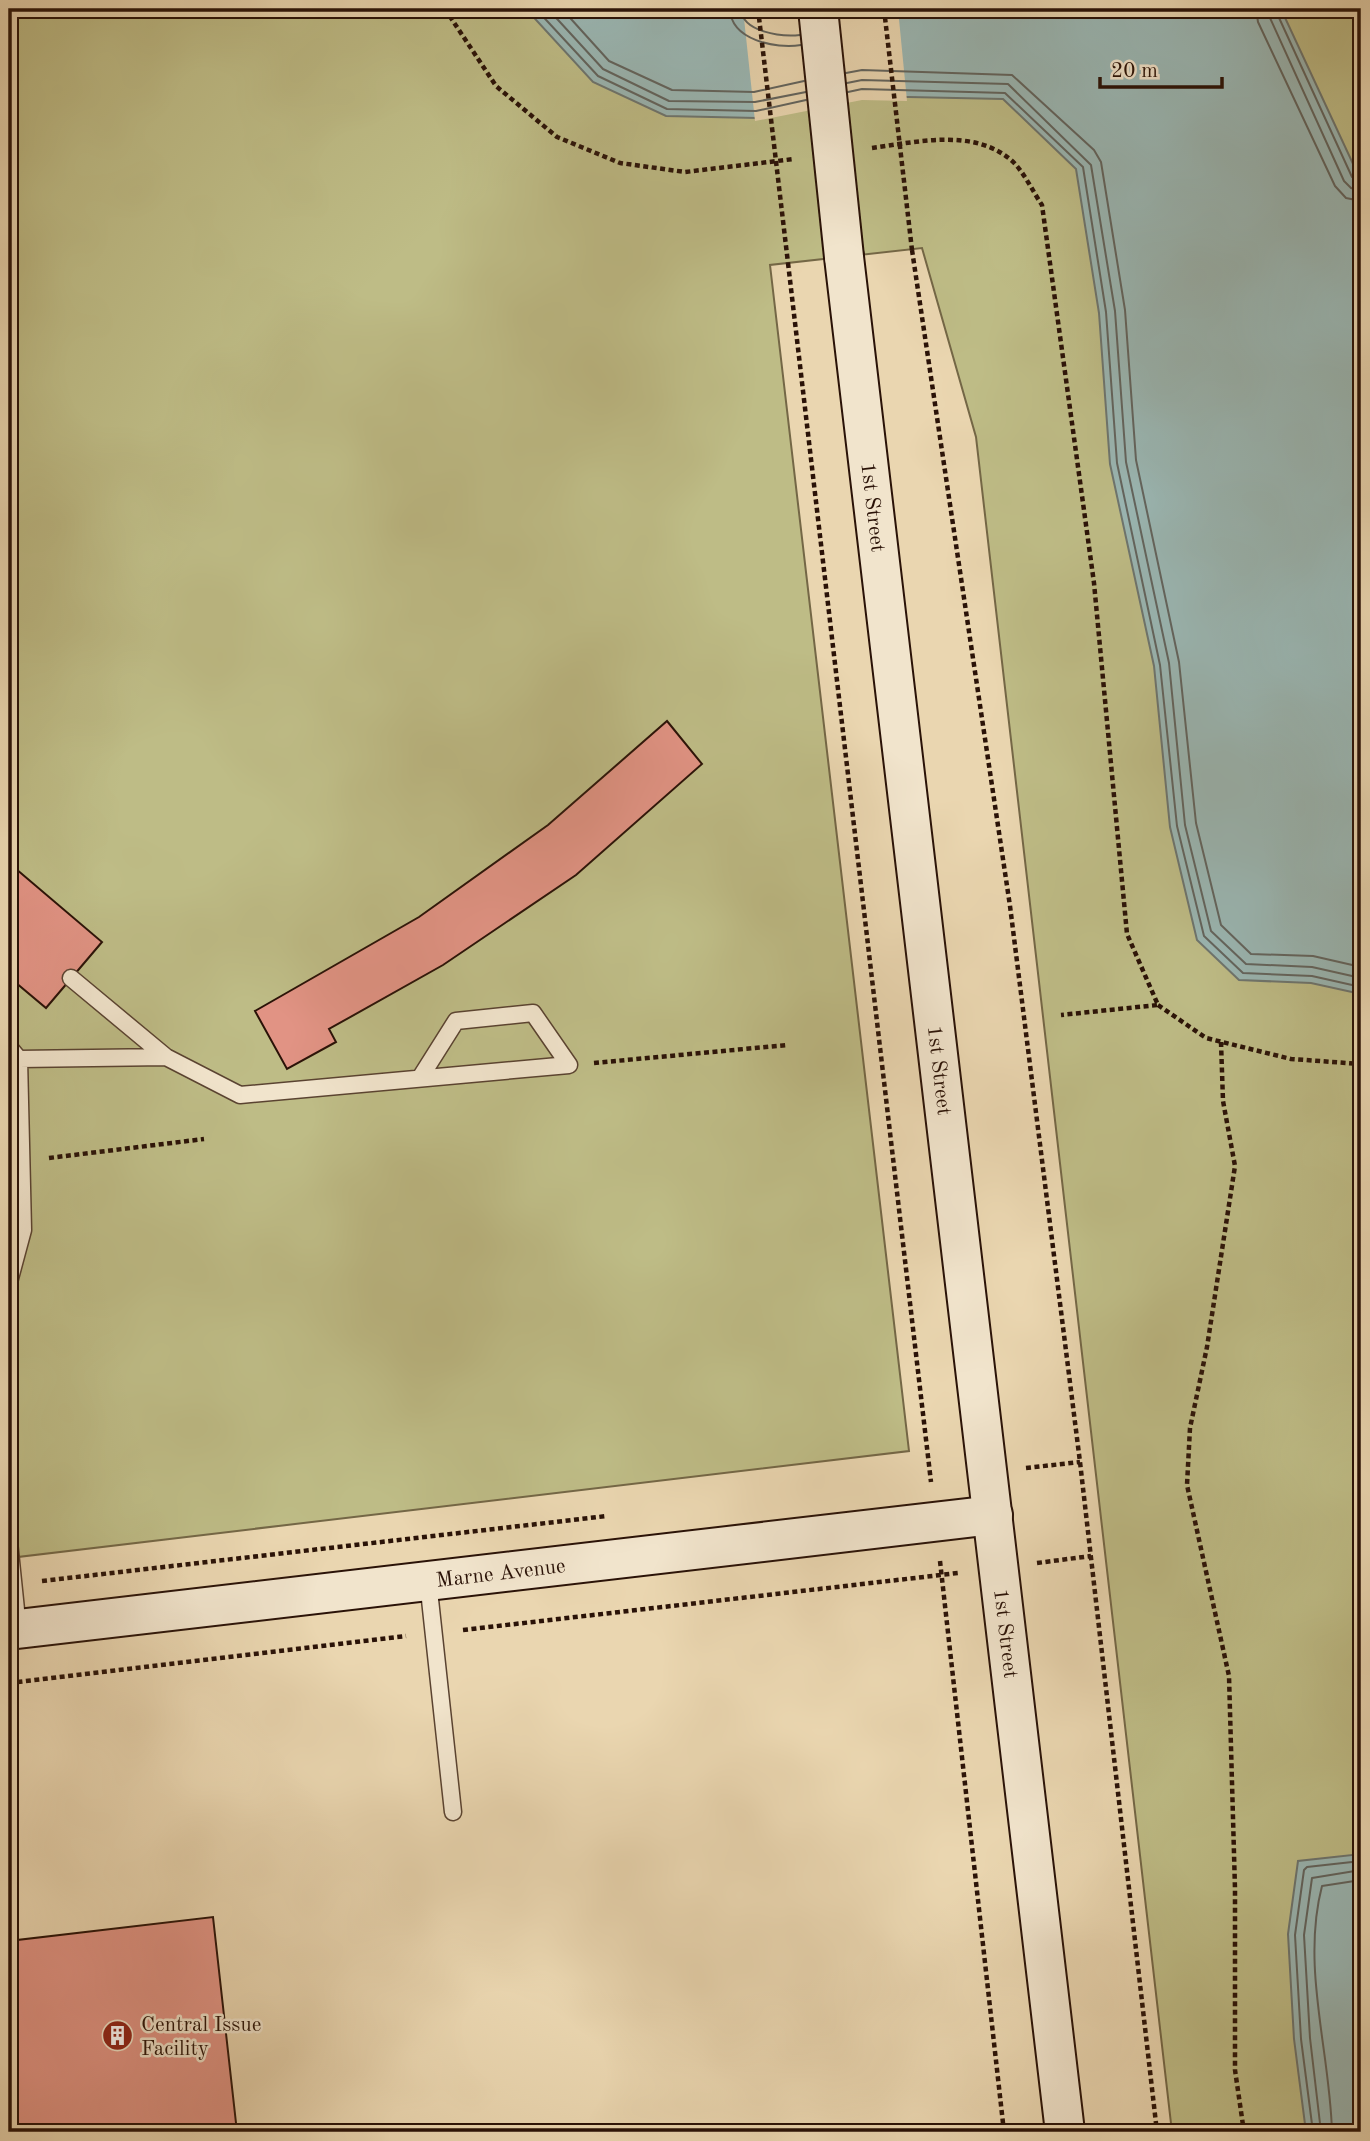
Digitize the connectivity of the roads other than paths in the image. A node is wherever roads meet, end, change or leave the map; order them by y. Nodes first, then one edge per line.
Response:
1 (818, 9) edge
2 (71, 978) dead end
3 (14, 1053) edge
4 (166, 1057) junction
5 (420, 1079) junction
6 (9, 1282) edge
7 (993, 1515) junction
8 (9, 1542) edge
9 (428, 1581) junction
10 (14, 1629) edge
11 (453, 1812) dead end
12 (1065, 2132) edge

1 - 7 main road, 1st Street, bridge
2 - 4 lane
3 - 4 lane
3 - 6 lane
4 - 5 lane
5 - 5 lane
7 - 9 main road, Marne Avenue
7 - 12 main road, 1st Street
8 - 10 lane
9 - 10 main road, Marne Avenue
9 - 11 lane

